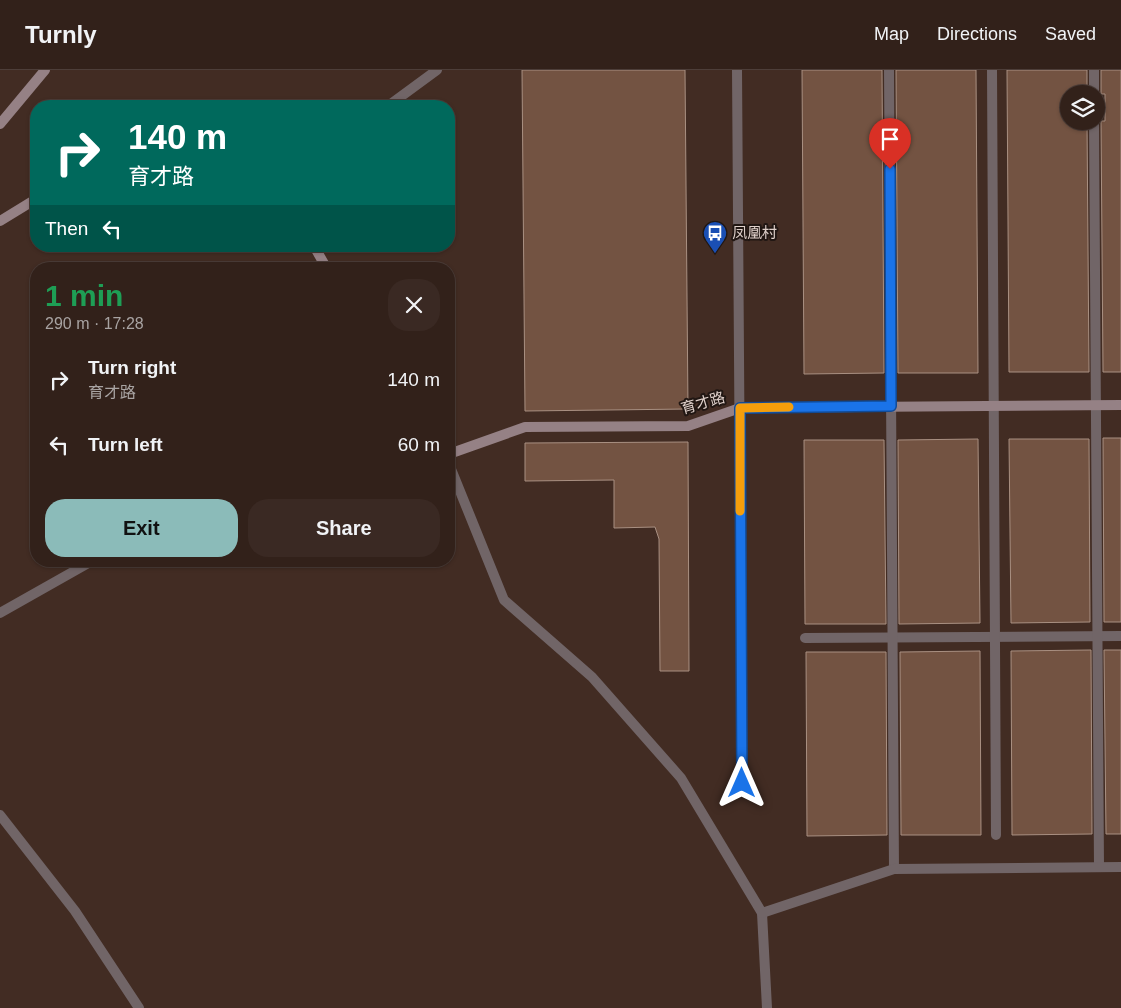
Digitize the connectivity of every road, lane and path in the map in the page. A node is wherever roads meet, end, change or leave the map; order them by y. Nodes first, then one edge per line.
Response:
1 (46, 70) edge
2 (437, 70) edge
3 (737, 70) edge
4 (889, 70) edge
5 (992, 70) edge
6 (1094, 70) edge
7 (1094, 85) edge
8 (396, 100) edge
9 (0, 124) edge
10 (1094, 130) edge
11 (30, 203) edge
12 (0, 221) edge
13 (1096, 405) junction
14 (1121, 405) edge
15 (891, 406) junction
16 (994, 406) junction
17 (740, 408) junction
18 (455, 452) edge
19 (455, 479) edge
20 (81, 567) edge
21 (0, 613) edge
22 (1098, 636) junction
23 (1121, 636) edge
24 (995, 637) junction
25 (805, 638) dead end
26 (892, 638) junction
27 (742, 783) dead end
28 (0, 814) edge
29 (996, 835) dead end
30 (1099, 867) junction
31 (1121, 867) edge
32 (894, 869) junction
33 (762, 913) junction
34 (138, 1008) edge
35 (767, 1008) edge

1 - 9 street
2 - 8 street
3 - 17 street
4 - 15 street
5 - 16 street
6 - 7 street
10 - 13 street
11 - 12 street
13 - 14 street, 育才路
13 - 16 street, 育才路
13 - 22 street
15 - 16 street, 育才路
15 - 17 street, 育才路
15 - 26 street
16 - 24 street
17 - 18 street, 育才路
17 - 27 street
19 - 33 street
20 - 21 street
22 - 23 street
22 - 24 street
22 - 30 street
24 - 26 street
24 - 29 street
25 - 26 street
26 - 32 street
28 - 34 street
30 - 31 street
30 - 32 street
32 - 33 street
33 - 35 street

